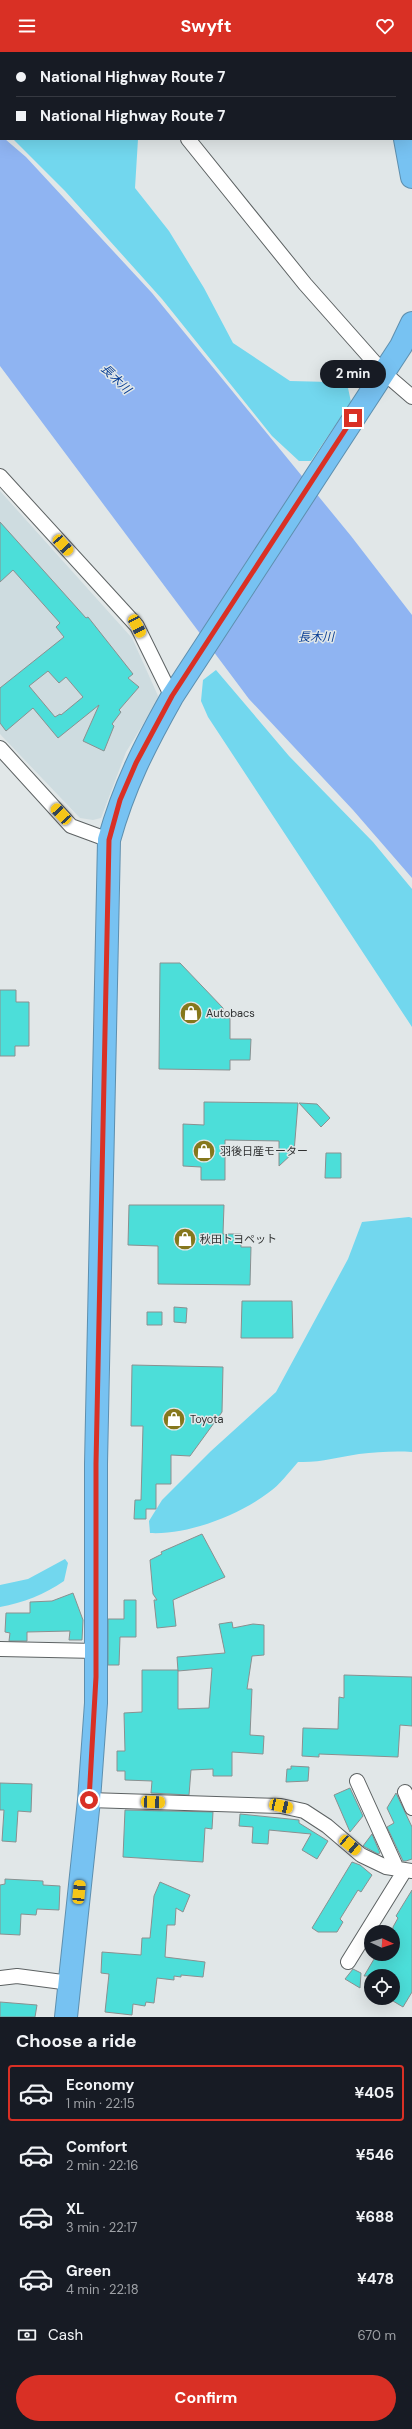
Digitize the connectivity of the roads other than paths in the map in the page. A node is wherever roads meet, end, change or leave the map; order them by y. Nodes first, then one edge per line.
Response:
1 (189, 140) edge
2 (405, 140) edge
3 (412, 177) edge
4 (412, 323) edge
5 (381, 376) junction
6 (412, 397) edge
7 (0, 476) edge
8 (177, 690) junction
9 (0, 748) edge
10 (109, 840) junction
11 (0, 1649) edge
12 (97, 1651) junction
13 (357, 1781) dead end
14 (405, 1792) dead end
15 (89, 1800) junction
16 (412, 1808) edge
17 (405, 1870) edge
18 (348, 1962) dead end
19 (0, 1978) edge
20 (70, 1983) junction
21 (66, 2017) edge

1 - 5 street
2 - 3 highway
4 - 5 highway
5 - 6 street
5 - 8 highway
7 - 8 street
8 - 10 highway
9 - 10 street
10 - 12 highway
11 - 12 street
12 - 15 highway
13 - 17 street
14 - 16 street
15 - 17 street
15 - 20 highway
17 - 18 street
19 - 20 street
20 - 21 highway

